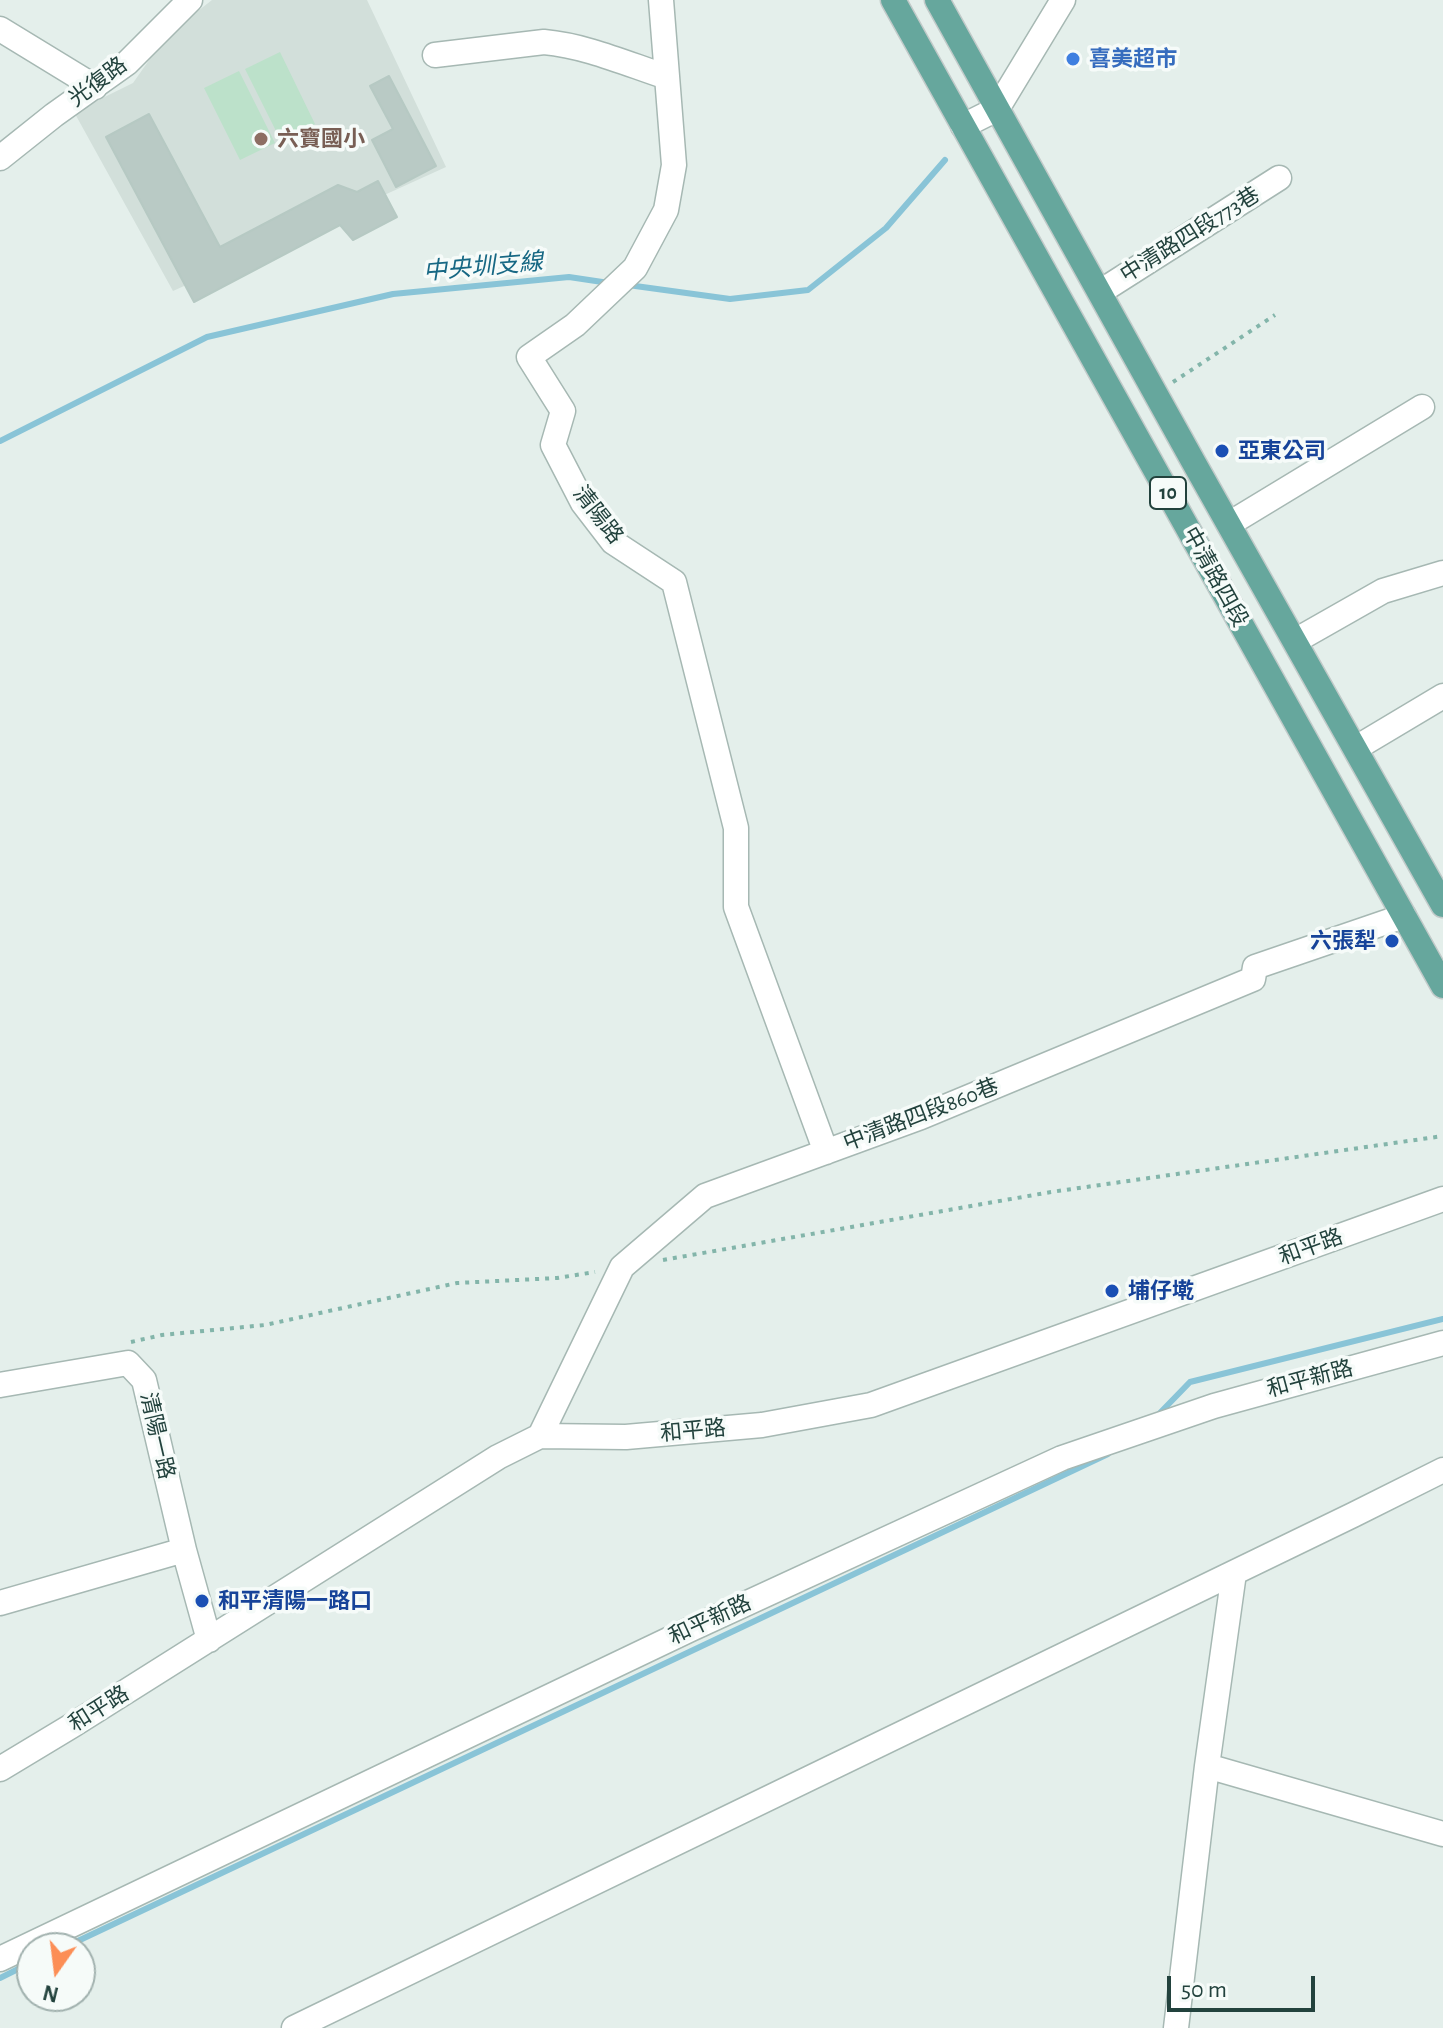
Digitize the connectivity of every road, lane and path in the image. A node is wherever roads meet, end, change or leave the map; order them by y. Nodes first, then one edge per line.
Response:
1 (190, 0) edge
2 (661, 0) edge
3 (893, 0) edge
4 (937, 0) edge
5 (1063, 0) edge
6 (0, 29) edge
7 (435, 55) dead end
8 (667, 77) junction
9 (95, 87) junction
10 (997, 109) junction
11 (963, 126) junction
12 (0, 158) edge
13 (1279, 178) dead end
14 (1100, 292) junction
15 (1275, 315) dead end
16 (1156, 392) junction
17 (1422, 407) dead end
18 (1229, 524) junction
19 (1443, 573) edge
20 (1295, 641) junction
21 (1443, 696) edge
22 (1356, 748) junction
23 (1382, 795) junction
24 (1348, 815) junction
25 (1441, 898) edge
26 (1404, 916) junction
27 (1443, 986) edge
28 (1443, 1136) edge
29 (826, 1152) junction
30 (1443, 1199) edge
31 (622, 1267) junction
32 (1443, 1343) edge
33 (118, 1345) dead end
34 (0, 1385) edge
35 (540, 1436) junction
36 (1443, 1470) edge
37 (184, 1550) junction
38 (1234, 1573) junction
39 (0, 1603) edge
40 (209, 1640) junction
41 (1207, 1766) junction
42 (0, 1769) edge
43 (1443, 1834) edge
44 (0, 1959) edge
45 (294, 2028) edge
46 (1176, 2028) edge

1 - 9 street, 光復路
2 - 8 street, 清陽路
3 - 11 main road, 中清路四段 / 10
4 - 10 main road, 中清路四段 / 10
5 - 10 street
6 - 9 street
7 - 8 street
8 - 29 street, 清陽路
9 - 12 street, 光復路
10 - 11 street
10 - 14 main road, 中清路四段 / 10
11 - 24 main road, 中清路四段 / 10
13 - 14 street, 中清路四段773巷
14 - 16 main road, 中清路四段 / 10
15 - 16 path
16 - 18 main road, 中清路四段 / 10
17 - 18 street
18 - 20 main road, 中清路四段 / 10
19 - 20 street
20 - 22 main road, 中清路四段 / 10
21 - 22 street
22 - 23 main road, 中清路四段 / 10
23 - 24 main road
23 - 25 main road, 中清路四段 / 10
24 - 26 main road, 中清路四段 / 10
26 - 27 main road, 中清路四段 / 10
26 - 29 street, 中清路四段860巷
28 - 31 path
29 - 31 street, 中清路四段860巷
30 - 35 street, 和平路
31 - 33 path
31 - 35 street, 中清路四段860巷
32 - 44 street, 和平新路
34 - 37 street, 清陽一路
35 - 40 street, 和平路
36 - 38 street
37 - 39 street
37 - 40 street, 清陽一路
38 - 41 street
38 - 45 street
40 - 42 street, 和平路
41 - 43 street
41 - 46 street

